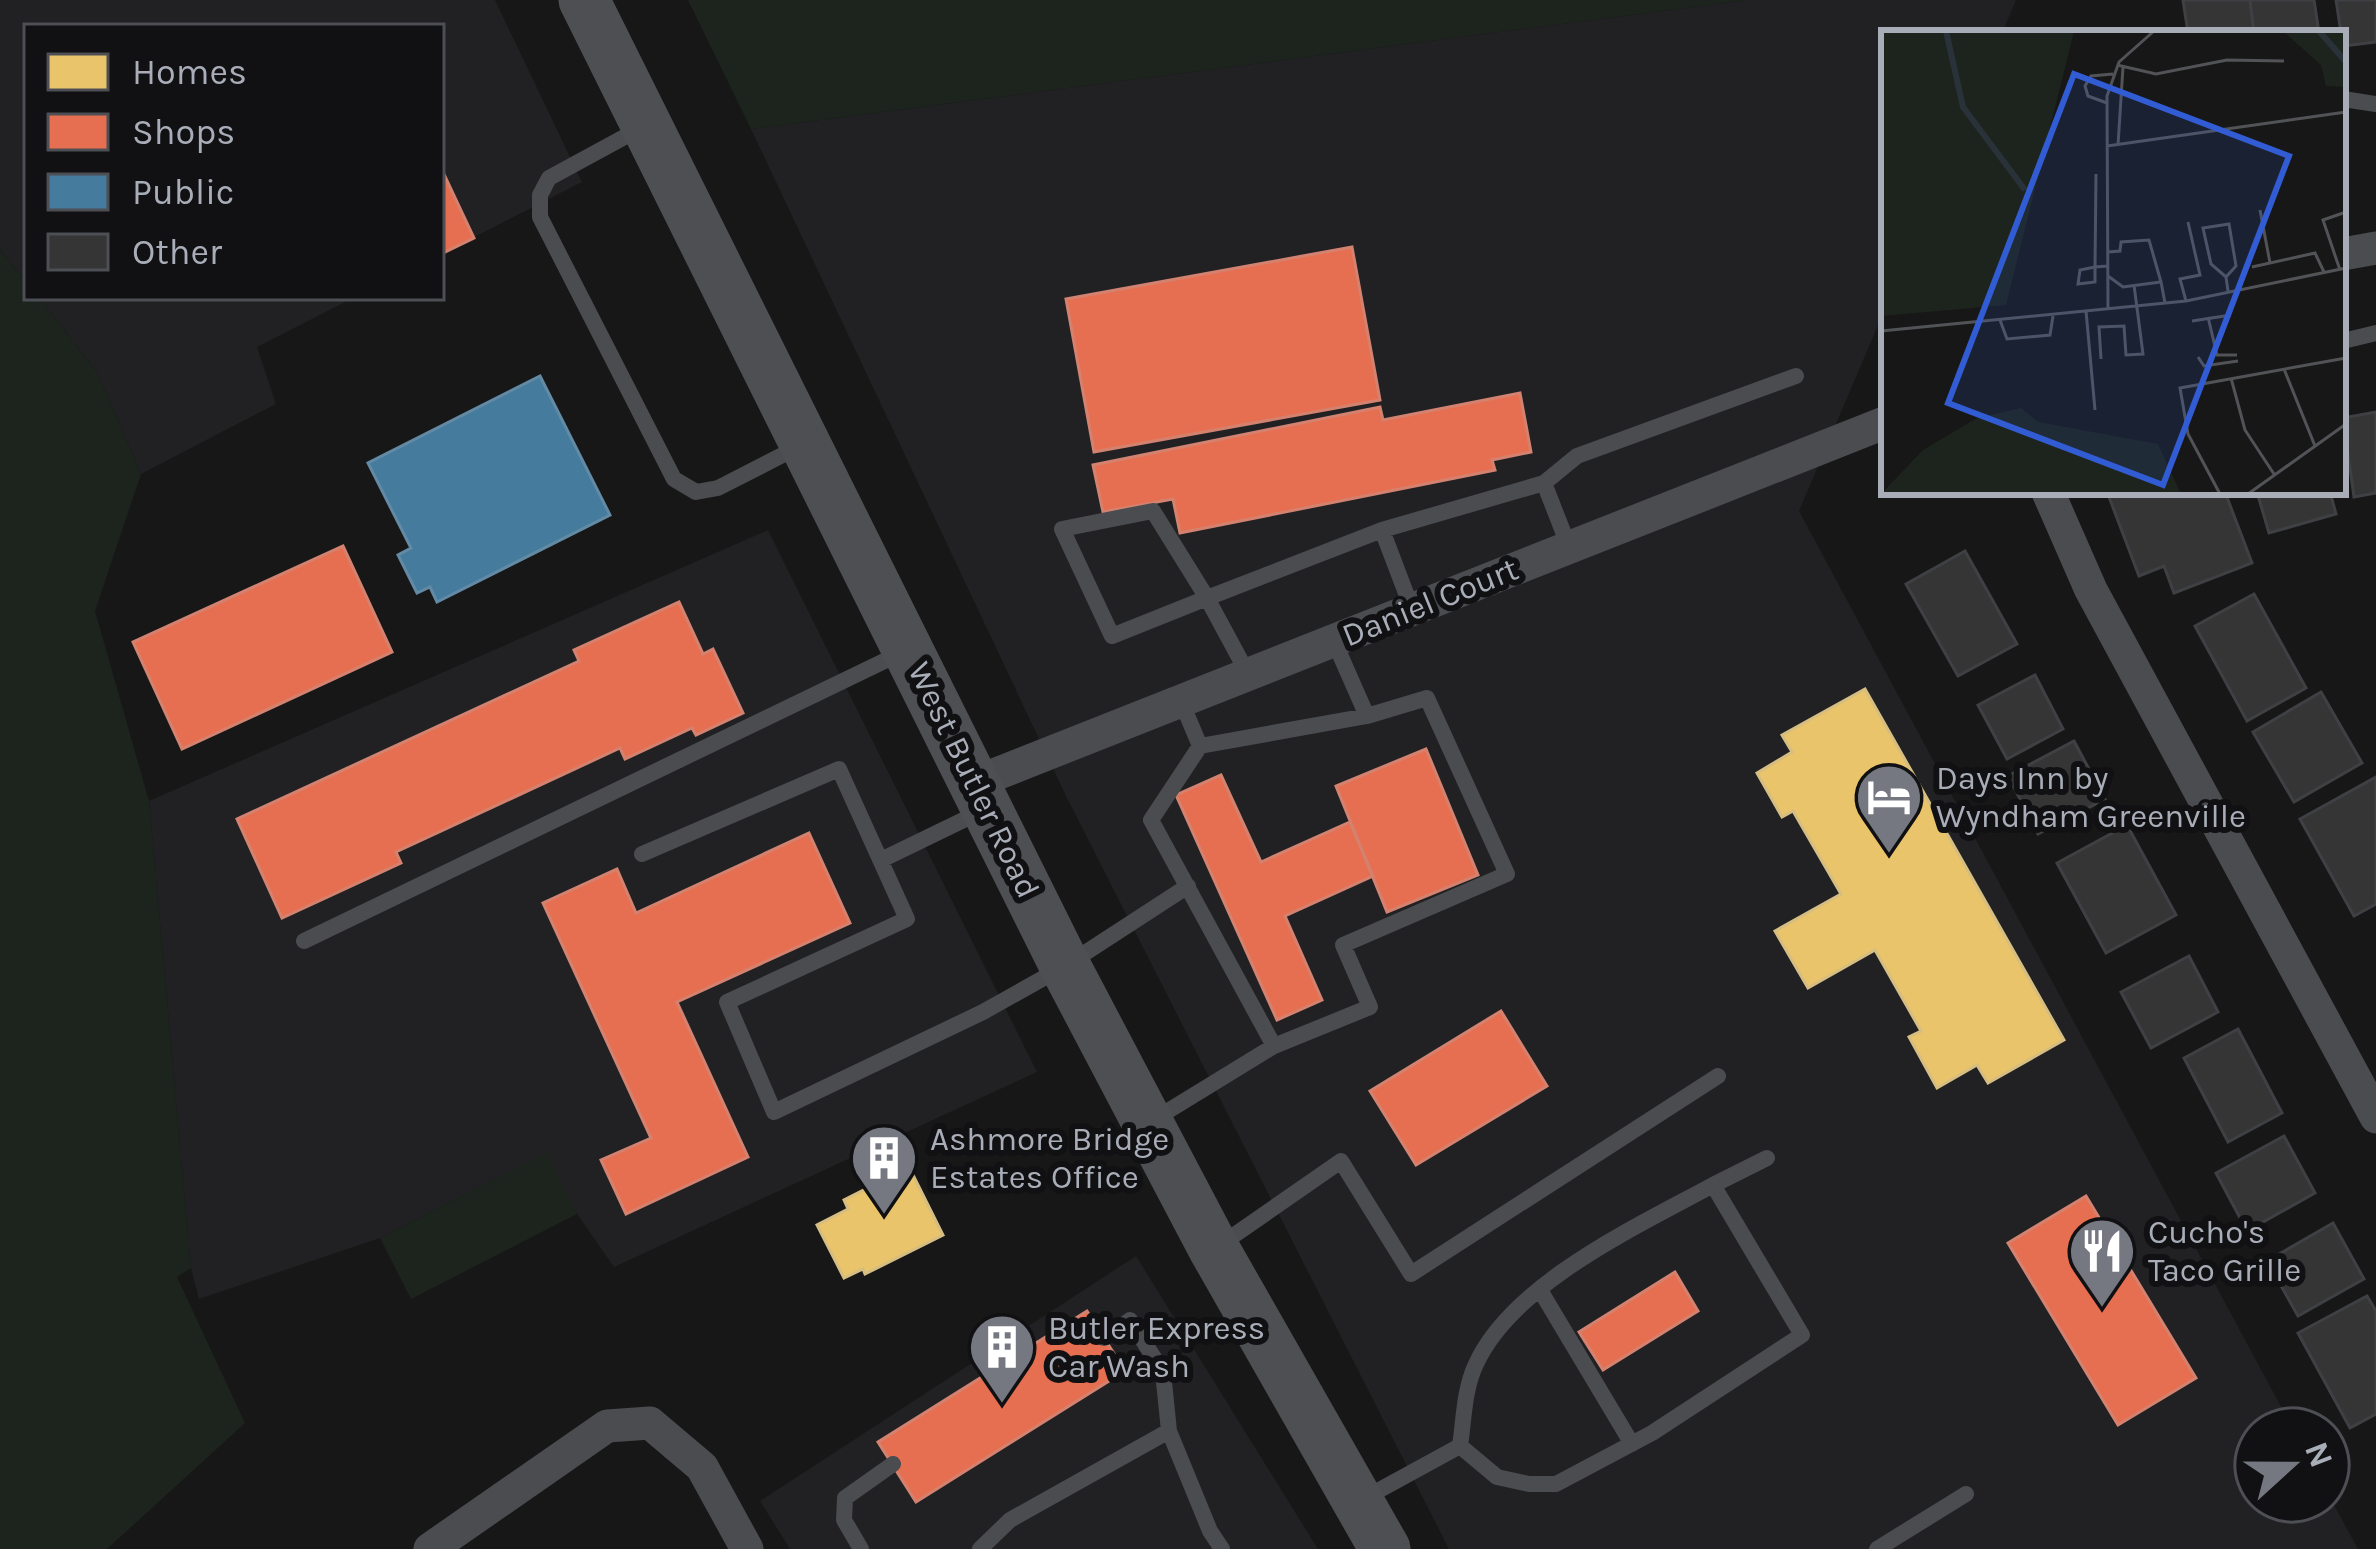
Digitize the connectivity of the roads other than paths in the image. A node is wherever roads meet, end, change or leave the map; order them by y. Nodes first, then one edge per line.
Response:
1 (584, 0) edge
2 (2346, 99) edge
3 (2376, 104) edge
4 (647, 125) junction
5 (2376, 248) edge
6 (2346, 253) edge
7 (2376, 333) edge
8 (2346, 340) edge
9 (1796, 376) dead end
10 (1881, 424) edge
11 (806, 443) junction
12 (1544, 483) junction
13 (2049, 495) edge
14 (1382, 530) junction
15 (1569, 547) junction
16 (1207, 598) junction
17 (1412, 609) junction
18 (1334, 640) junction
19 (909, 649) junction
20 (1247, 674) junction
21 (1181, 701) junction
22 (1367, 716) junction
23 (1200, 746) junction
24 (982, 795) junction
25 (642, 854) dead end
26 (881, 860) junction
27 (1188, 886) junction
28 (304, 940) dead end
29 (1065, 966) junction
30 (1274, 1046) junction
31 (1718, 1076) dead end
32 (2376, 1117) edge
33 (1149, 1122) junction
34 (1767, 1158) dead end
35 (1712, 1185) junction
36 (1214, 1249) junction
37 (1540, 1290) junction
38 (1104, 1338) dead end
39 (1168, 1431) junction
40 (1632, 1444) junction
41 (1460, 1446) junction
42 (893, 1464) dead end
43 (1966, 1494) dead end
44 (1357, 1502) junction
45 (430, 1549) edge
46 (747, 1549) edge
47 (861, 1549) edge
48 (980, 1549) edge
49 (1222, 1549) edge
50 (1384, 1549) edge
51 (1877, 1549) edge

1 - 4 main road, West Butler Road
2 - 3 lane
4 - 11 main road, West Butler Road
4 - 11 lane
5 - 6 street
7 - 8 lane
9 - 12 lane
10 - 15 street, Daniel Court
11 - 19 main road, West Butler Road
12 - 14 lane
12 - 15 lane
13 - 32 street
14 - 16 lane
14 - 17 lane
15 - 17 street, Daniel Court
16 - 16 lane
16 - 20 lane
17 - 18 street, Daniel Court
18 - 20 street, Daniel Court
18 - 22 lane
19 - 24 main road, West Butler Road
19 - 28 lane
20 - 21 street, Daniel Court
21 - 23 lane
21 - 24 street, Daniel Court
22 - 23 lane
22 - 30 lane
23 - 27 lane
24 - 26 lane
24 - 29 main road, West Butler Road
25 - 26 lane
26 - 29 lane
27 - 29 lane
27 - 30 lane
29 - 33 main road, West Butler Road
30 - 33 lane
31 - 36 lane
33 - 36 main road, West Butler Road
34 - 35 lane
35 - 37 lane
35 - 40 lane
36 - 44 main road, West Butler Road
37 - 40 lane
37 - 41 lane
38 - 39 lane
39 - 48 lane
39 - 49 lane
40 - 41 lane
41 - 44 lane
42 - 47 lane
43 - 51 lane
44 - 50 main road, West Butler Road
45 - 46 street

